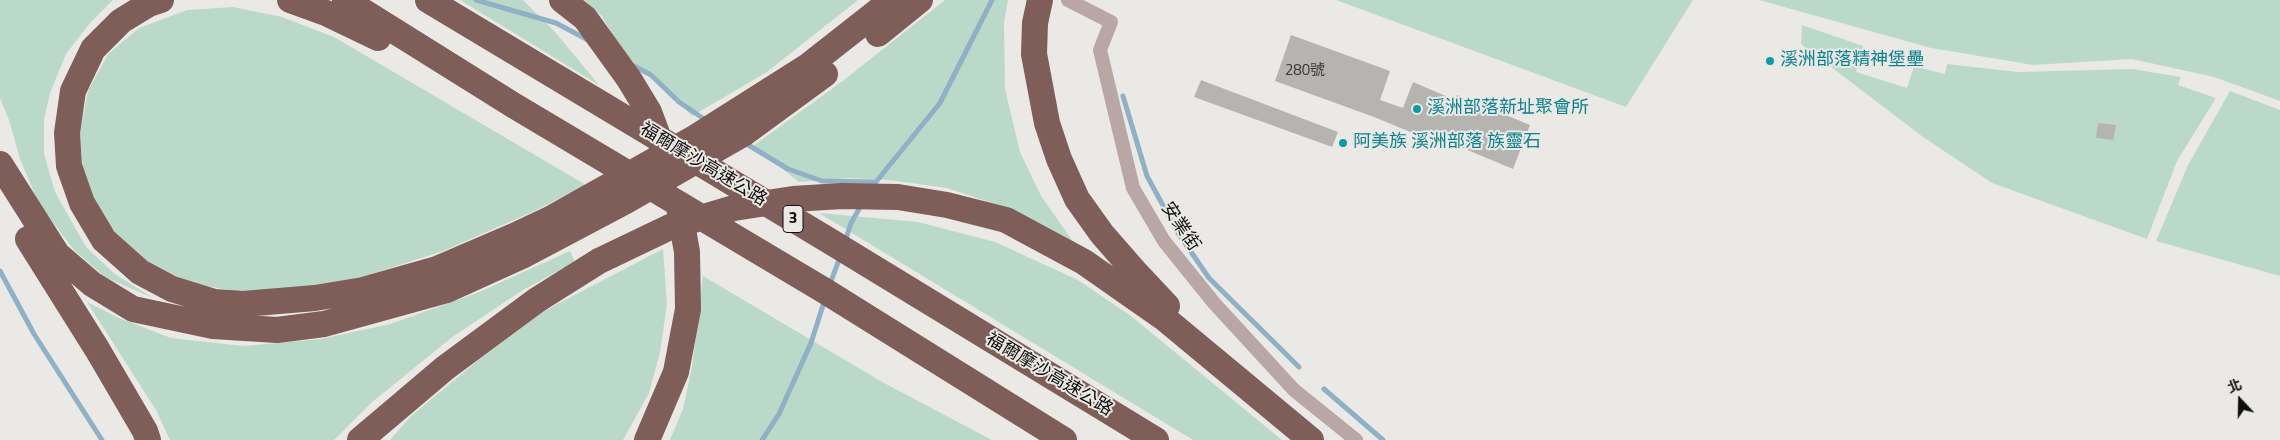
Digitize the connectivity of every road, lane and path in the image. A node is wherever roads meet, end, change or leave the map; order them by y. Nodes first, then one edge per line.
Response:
1 (161, 0) edge
2 (290, 0) edge
3 (345, 0) edge
4 (428, 0) edge
5 (562, 0) edge
6 (1068, 0) edge
7 (909, 2) edge
8 (1037, 11) edge
9 (513, 105) junction
10 (0, 164) edge
11 (518, 246) junction
12 (1244, 382) junction
13 (148, 440) edge
14 (360, 440) edge
15 (647, 440) edge
16 (1064, 440) edge
17 (1156, 440) edge
18 (1311, 440) edge
19 (1356, 440) edge

1 - 11 highway
2 - 9 highway
3 - 9 highway
4 - 17 highway, 福爾摩沙高速公路 / 3
5 - 15 highway
6 - 19 street, 安業街
7 - 11 highway
8 - 12 highway
9 - 16 highway
10 - 11 highway
10 - 13 highway
12 - 14 highway
12 - 18 highway

